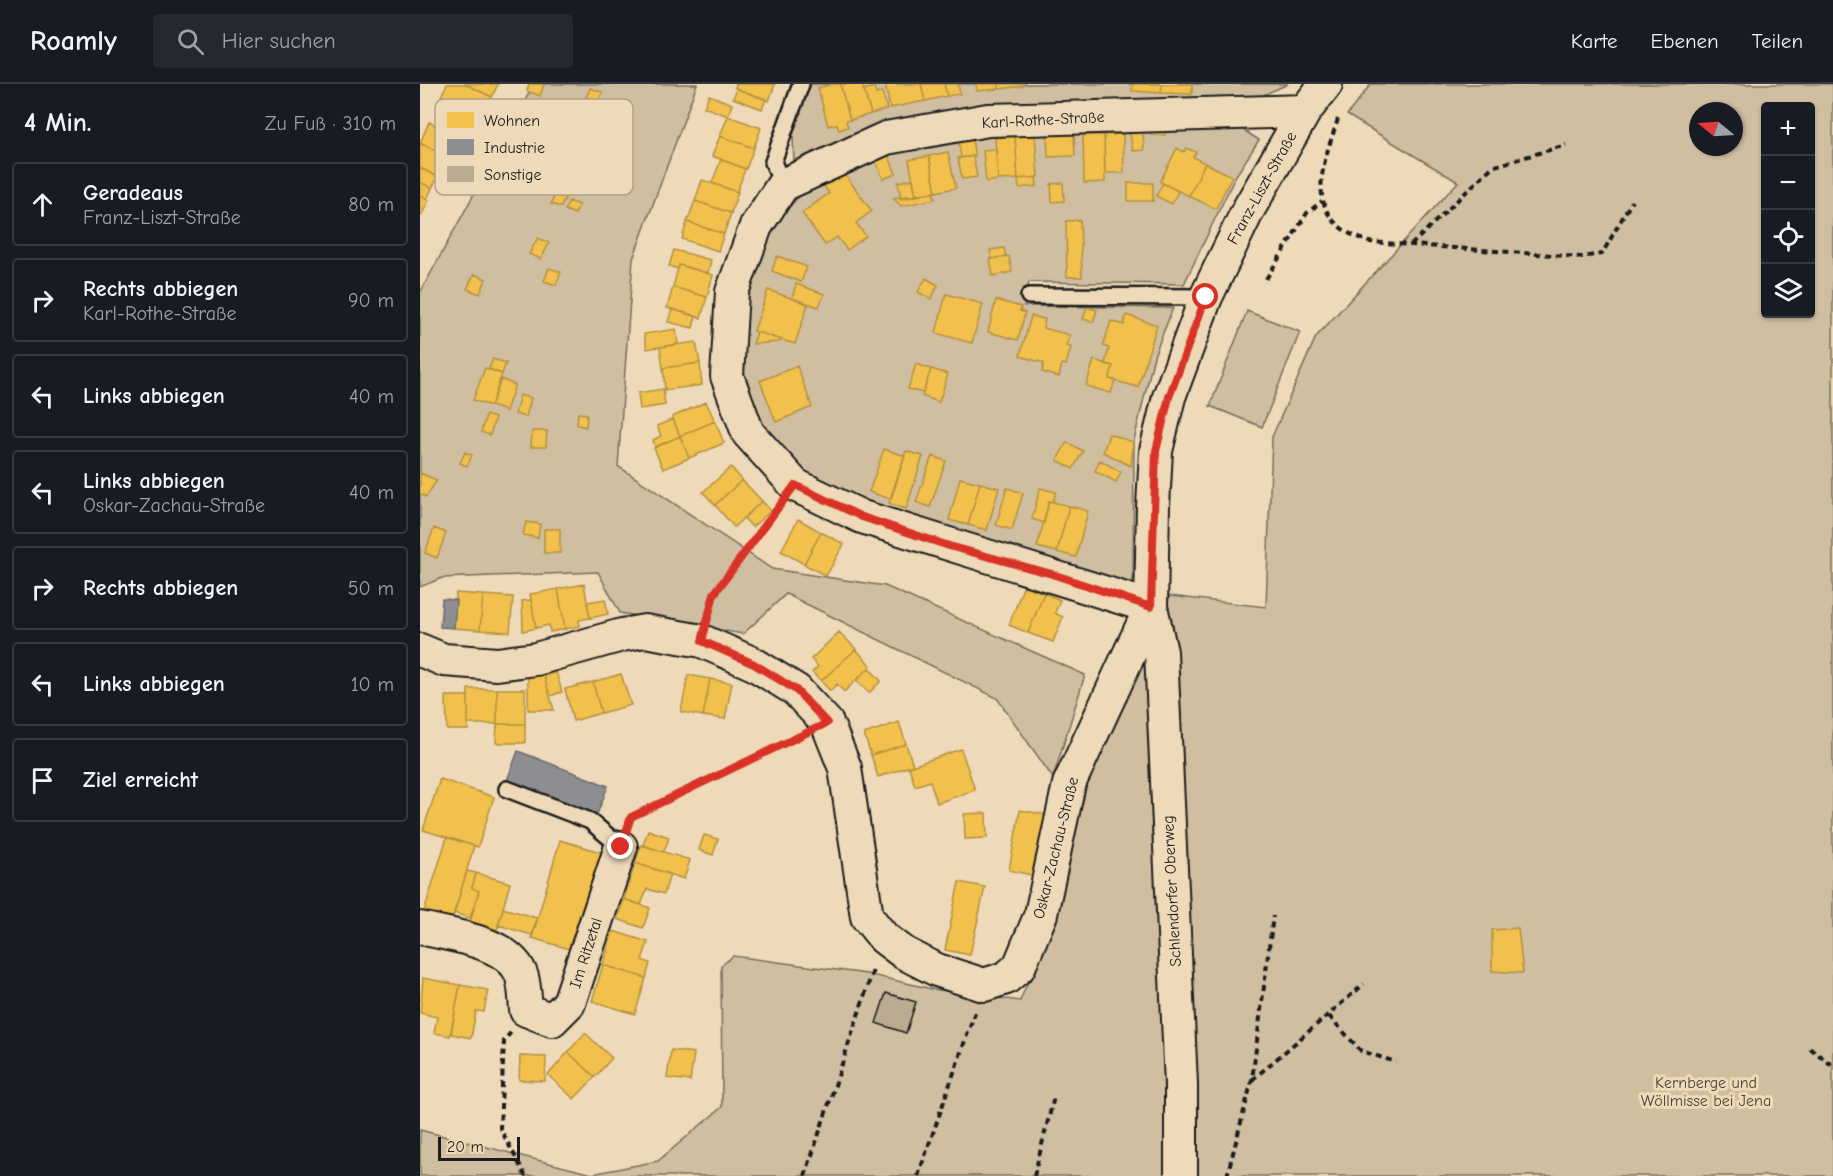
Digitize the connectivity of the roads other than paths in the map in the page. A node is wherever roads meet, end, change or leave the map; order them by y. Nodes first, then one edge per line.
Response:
1 (801, 84) edge
2 (1326, 84) edge
3 (1305, 111) junction
4 (783, 185) junction
5 (1029, 296) dead end
6 (1206, 297) junction
7 (1151, 607) junction
8 (420, 650) edge
9 (507, 789) dead end
10 (621, 847) joint
11 (420, 928) edge
12 (1181, 1176) edge

1 - 4 lane
2 - 3 street, Franz-Liszt-Straße
3 - 4 street, Karl-Rothe-Straße
3 - 6 street, Franz-Liszt-Straße
4 - 7 street
5 - 6 lane
6 - 7 street, Franz-Liszt-Straße
7 - 8 street, Oskar-Zachau-Straße
7 - 12 street, Schlendorfer Oberweg
9 - 10 lane
10 - 11 street, Im Ritzetal

